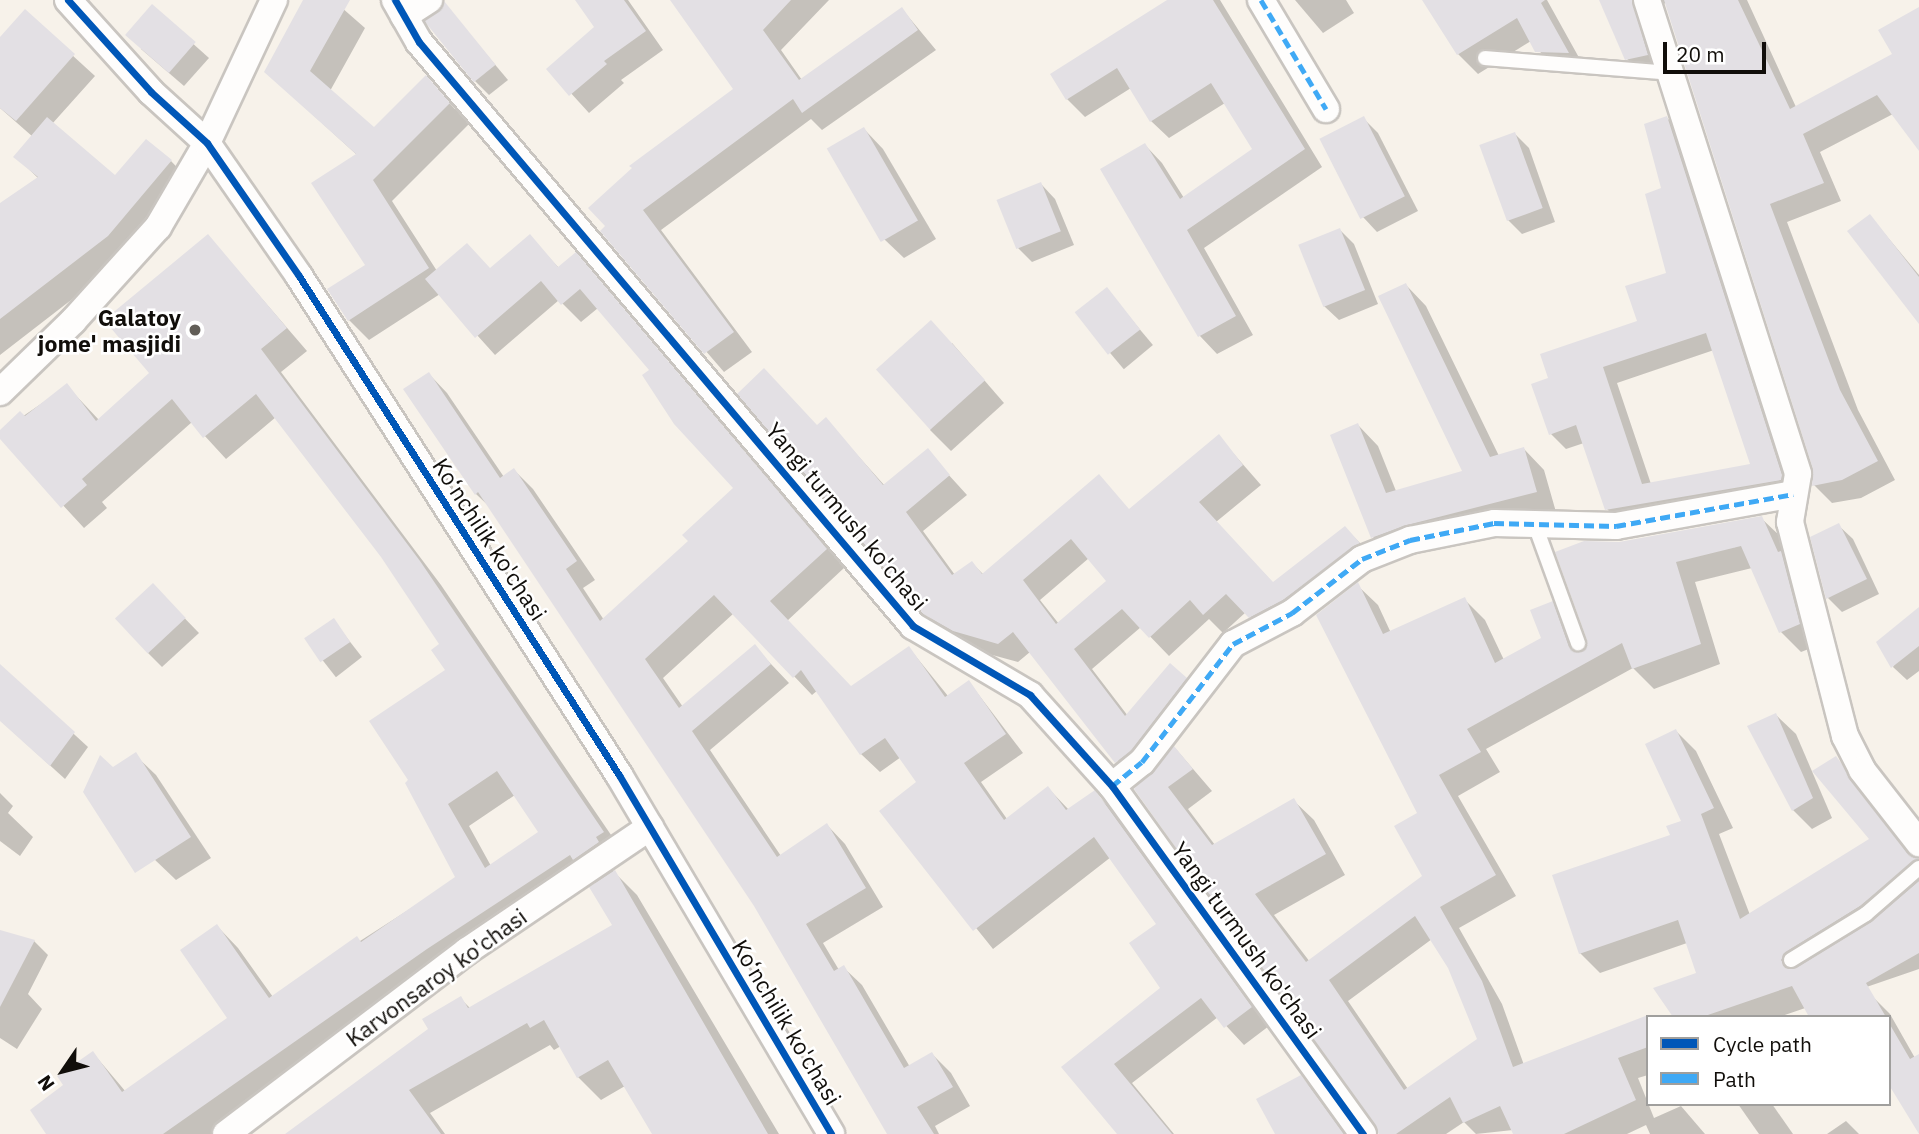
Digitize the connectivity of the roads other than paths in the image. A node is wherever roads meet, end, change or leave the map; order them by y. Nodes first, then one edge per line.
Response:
1 (68, 0) edge
2 (274, 0) edge
3 (429, 0) edge
4 (1261, 0) edge
5 (1647, 0) edge
6 (399, 8) edge
7 (1485, 58) dead end
8 (1674, 74) junction
9 (1326, 109) dead end
10 (206, 143) junction
11 (0, 392) edge
12 (1793, 495) junction
13 (1535, 525) junction
14 (1578, 642) dead end
15 (1112, 786) junction
16 (650, 827) junction
17 (1919, 843) edge
18 (1919, 869) edge
19 (1791, 960) dead end
20 (226, 1134) edge
21 (831, 1134) edge
22 (1363, 1134) edge

1 - 10 street, Ko‘nchilik ko'chasi
2 - 10 street
3 - 6 street, Yangi turmush ko'chasi
4 - 9 street
5 - 8 street
6 - 15 street, Yangi turmush ko'chasi
7 - 8 lane
8 - 12 street
10 - 11 street
10 - 16 street, Ko‘nchilik ko'chasi
12 - 13 street
12 - 17 street
13 - 14 lane
13 - 15 street
15 - 22 street, Yangi turmush ko'chasi
16 - 20 street, Karvonsaroy ko'chasi
16 - 21 street, Ko‘nchilik ko'chasi
18 - 19 lane

